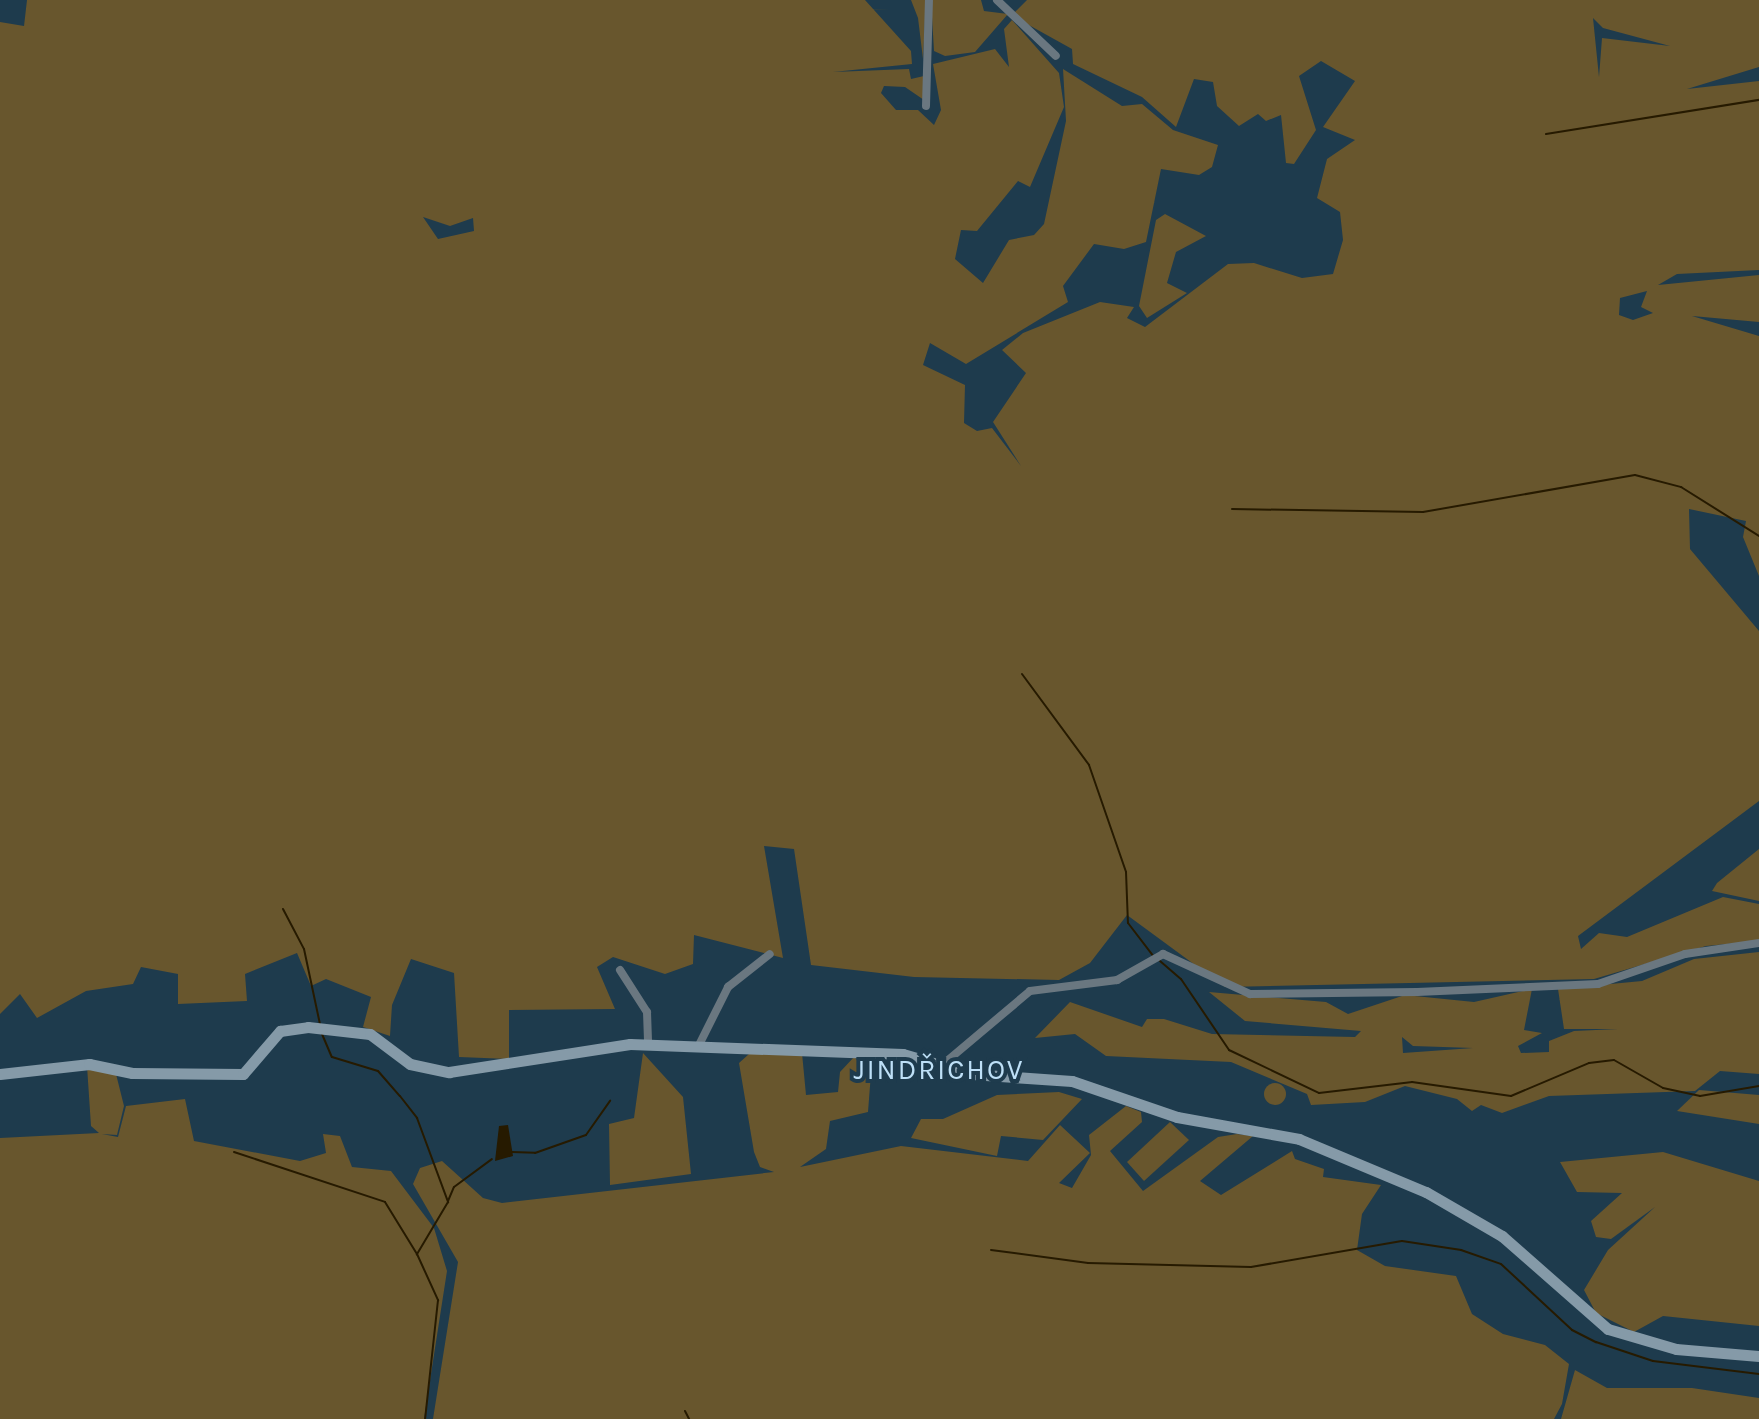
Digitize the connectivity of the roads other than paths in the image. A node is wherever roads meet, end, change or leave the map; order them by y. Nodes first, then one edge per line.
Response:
1 (929, 0) edge
2 (997, 0) edge
3 (1056, 56) dead end
4 (926, 106) dead end
5 (1759, 943) edge
6 (770, 954) dead end
7 (620, 970) dead end
8 (700, 1043) junction
9 (648, 1046) junction
10 (941, 1067) junction
11 (0, 1074) edge
12 (1759, 1356) edge

1 - 4 street
2 - 3 street
5 - 10 street
6 - 8 street
7 - 9 street
8 - 9 street
8 - 10 street
9 - 11 street
10 - 12 street

